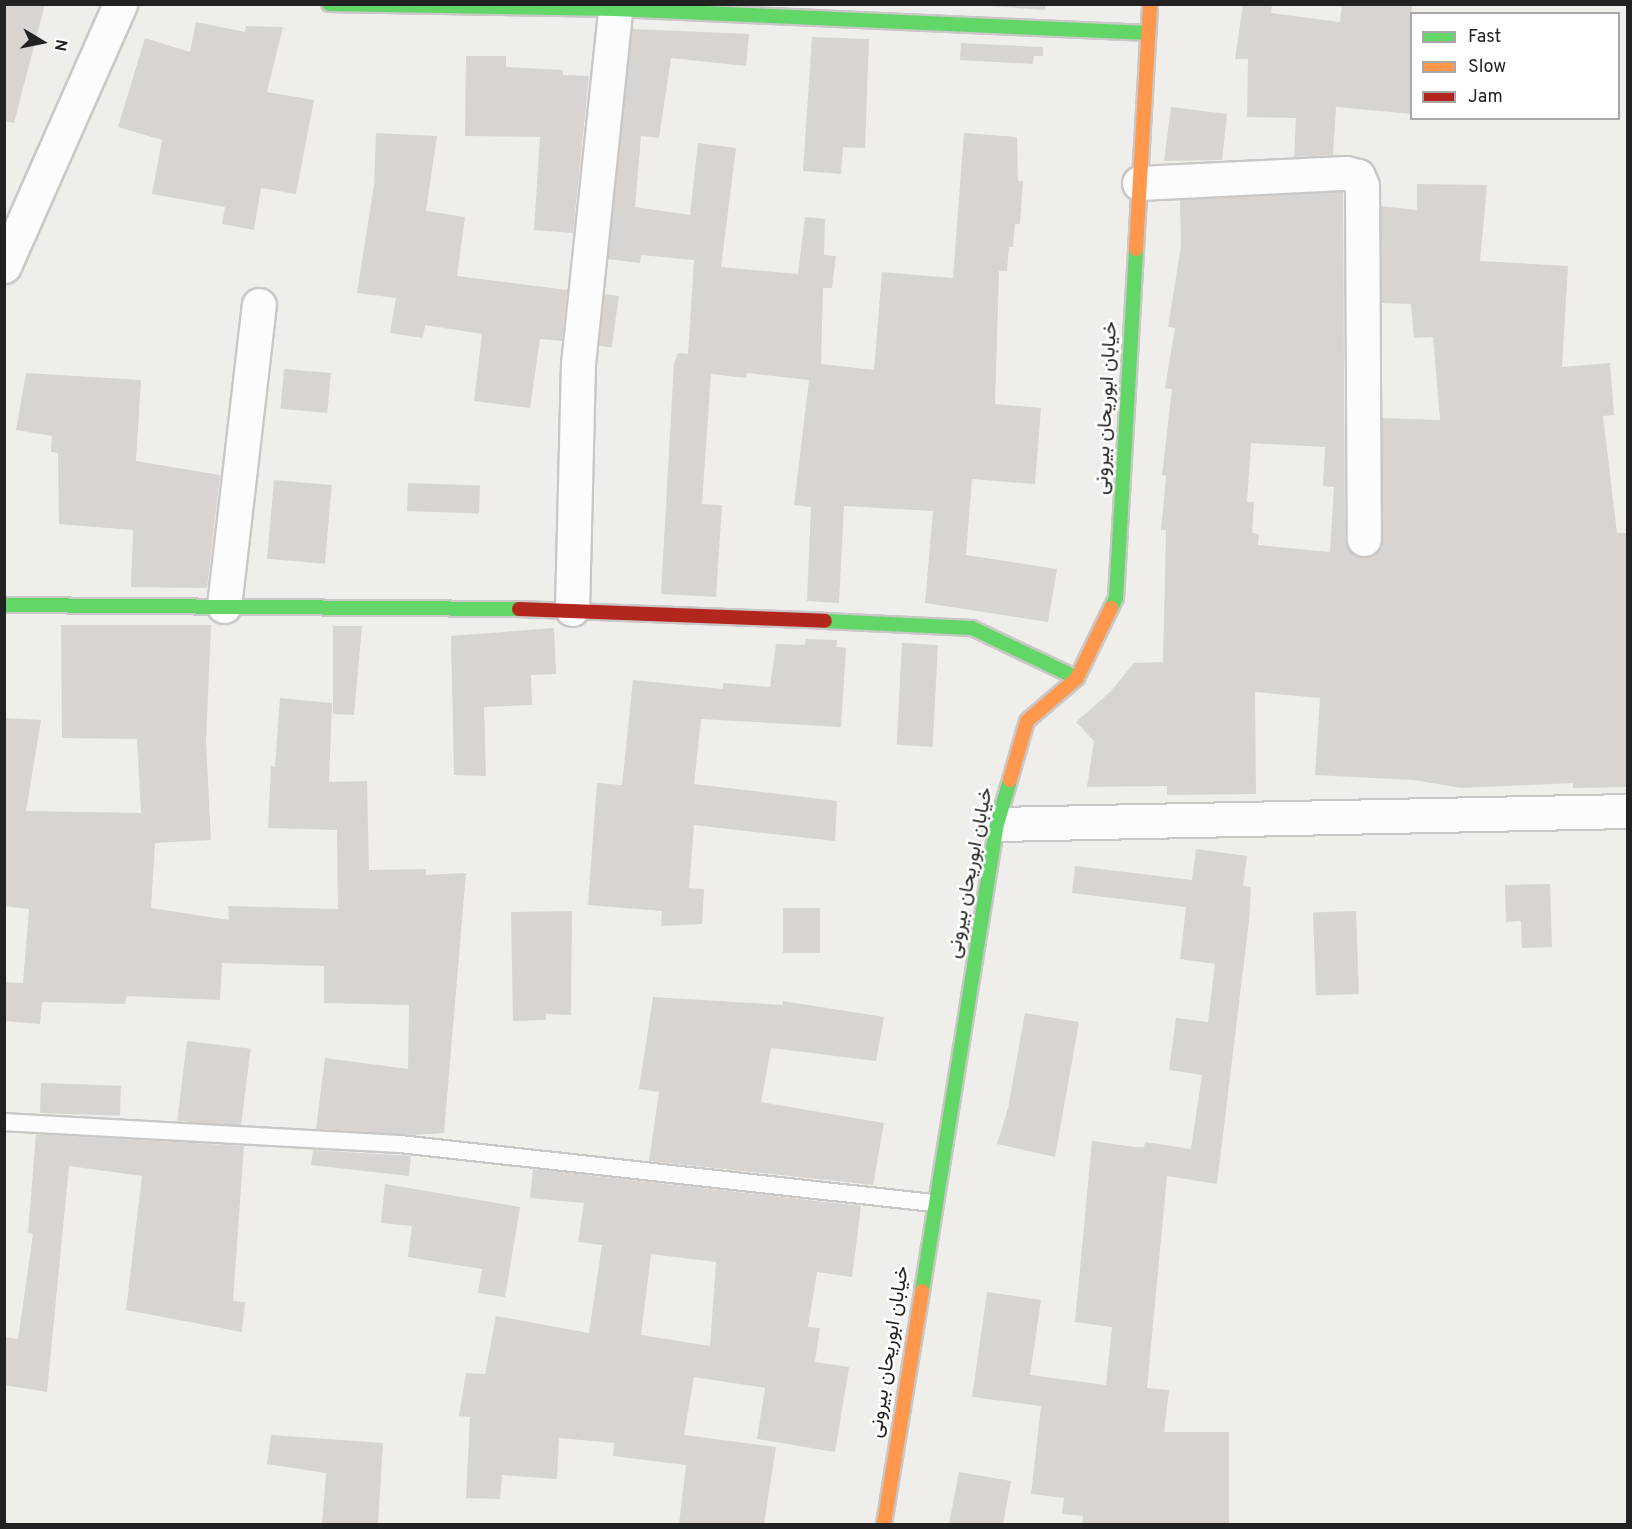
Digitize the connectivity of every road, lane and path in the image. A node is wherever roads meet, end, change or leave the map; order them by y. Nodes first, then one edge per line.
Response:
1 (120, 4) edge
2 (328, 4) edge
3 (1150, 4) edge
4 (615, 9) junction
5 (1148, 33) junction
6 (1139, 183) junction
7 (4, 266) edge
8 (259, 304) dead end
9 (1364, 540) dead end
10 (4, 605) edge
11 (224, 606) junction
12 (572, 609) junction
13 (1077, 678) junction
14 (1628, 811) edge
15 (997, 824) junction
16 (4, 1122) edge
17 (933, 1203) junction
18 (884, 1524) edge

1 - 7 street
2 - 4 street
3 - 5 street, خیابان ابوریحان بیرونی
4 - 5 street
4 - 12 street
5 - 6 street, خیابان ابوریحان بیرونی
6 - 9 street
6 - 13 street, خیابان ابوریحان بیرونی
8 - 11 street
10 - 11 street
11 - 12 street
12 - 13 street
13 - 15 street, خیابان ابوریحان بیرونی
14 - 15 street
15 - 17 street, خیابان ابوریحان بیرونی
16 - 17 lane
17 - 18 street, خیابان ابوریحان بیرونی

